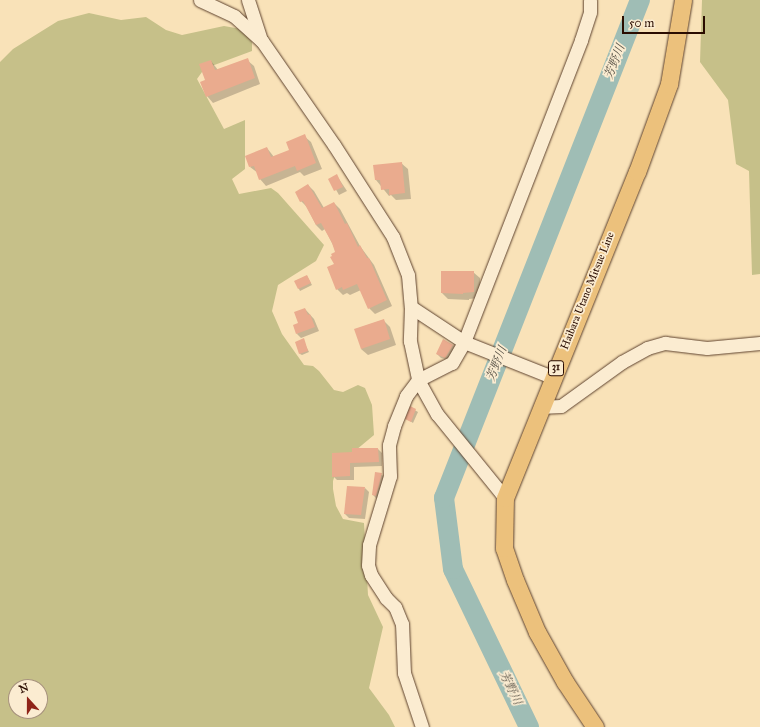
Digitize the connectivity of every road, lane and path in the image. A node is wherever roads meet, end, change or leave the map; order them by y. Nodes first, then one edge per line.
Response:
1 (200, 0) edge
2 (248, 0) edge
3 (590, 0) edge
4 (683, 0) edge
5 (262, 41) junction
6 (411, 307) junction
7 (760, 343) edge
8 (470, 344) junction
9 (548, 375) junction
10 (418, 380) junction
11 (540, 407) junction
12 (502, 495) junction
13 (422, 727) edge
14 (595, 727) edge

1 - 5 street
2 - 5 street
3 - 8 street
4 - 9 main road, Haibara Utano Mitsue Line / 31
5 - 6 street
6 - 8 street
6 - 10 street
7 - 11 street
8 - 9 street
8 - 10 street
9 - 11 main road, Haibara Utano Mitsue Line / 31
10 - 12 street
10 - 13 street
11 - 12 main road, Haibara Utano Mitsue Line / 31
12 - 14 main road, Haibara Utano Mitsue Line / 31

